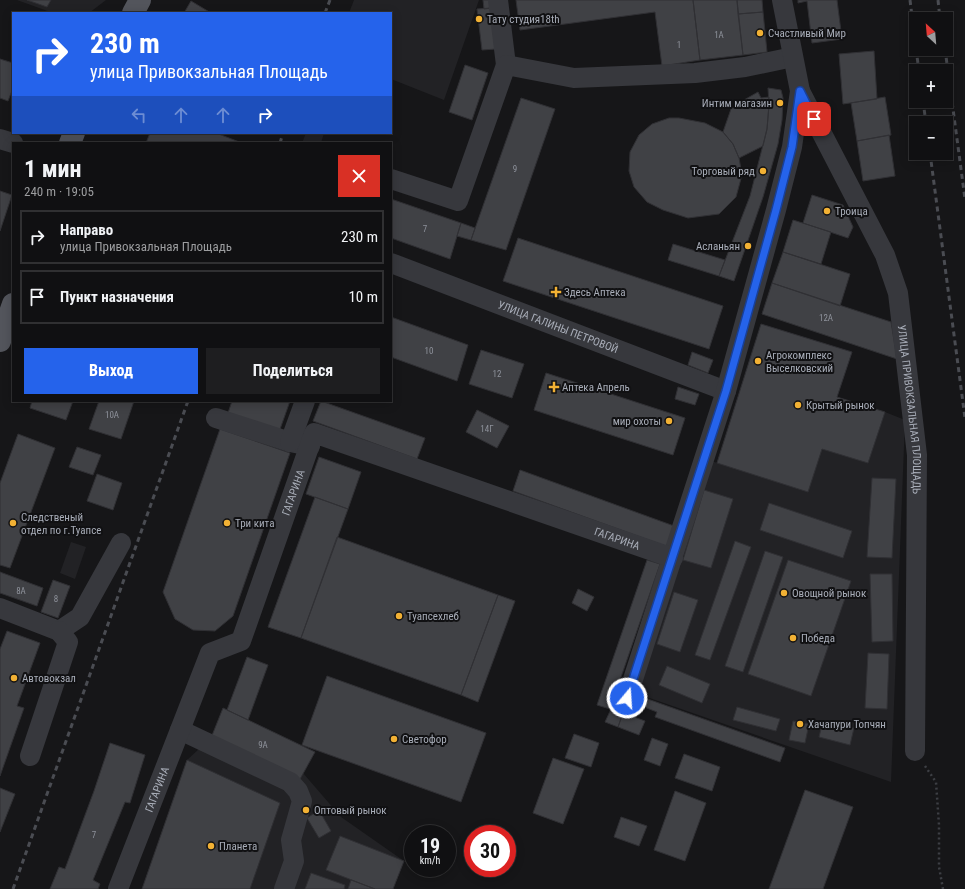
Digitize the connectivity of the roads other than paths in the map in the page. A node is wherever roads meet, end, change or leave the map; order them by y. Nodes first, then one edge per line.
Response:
1 (140, 0) edge
2 (498, 0) edge
3 (782, 0) edge
4 (134, 12) edge
5 (793, 57) junction
6 (506, 65) junction
7 (800, 91) junction
8 (0, 139) edge
9 (12, 144) edge
10 (392, 179) edge
11 (392, 263) edge
12 (12, 307) edge
13 (0, 341) edge
14 (726, 391) junction
15 (305, 402) edge
16 (216, 418) dead end
17 (290, 442) junction
18 (310, 446) junction
19 (121, 543) dead end
20 (673, 558) junction
21 (0, 608) edge
22 (59, 630) junction
23 (627, 698) dead end
24 (180, 730) junction
25 (915, 751) road end
26 (30, 756) dead end
27 (118, 889) edge
28 (284, 889) edge

1 - 4 main road
2 - 6 street
3 - 5 street, УЛИЦА ПРИВОКЗАЛЬНАЯ ПЛОЩАДЬ
5 - 6 street
5 - 7 street, УЛИЦА ПРИВОКЗАЛЬНАЯ ПЛОЩАДЬ
6 - 10 street
7 - 14 street, УЛИЦА ПРИВОКЗАЛЬНАЯ ПЛОЩАДЬ
7 - 25 street, УЛИЦА ПРИВОКЗАЛЬНАЯ ПЛОЩАДЬ
8 - 9 street
11 - 14 street, УЛИЦА ГАЛИНЫ ПЕТРОВОЙ
12 - 13 main road
14 - 20 street, УЛИЦА ПРИВОКЗАЛЬНАЯ ПЛОЩАДЬ
15 - 17 street
16 - 17 street
17 - 18 street
18 - 20 street, ГАГАРИНА
18 - 24 street, ГАГАРИНА
19 - 22 street
20 - 23 street, УЛИЦА ПРИВОКЗАЛЬНАЯ ПЛОЩАДЬ
21 - 22 street
22 - 26 street
24 - 27 street, ГАГАРИНА
24 - 28 street

